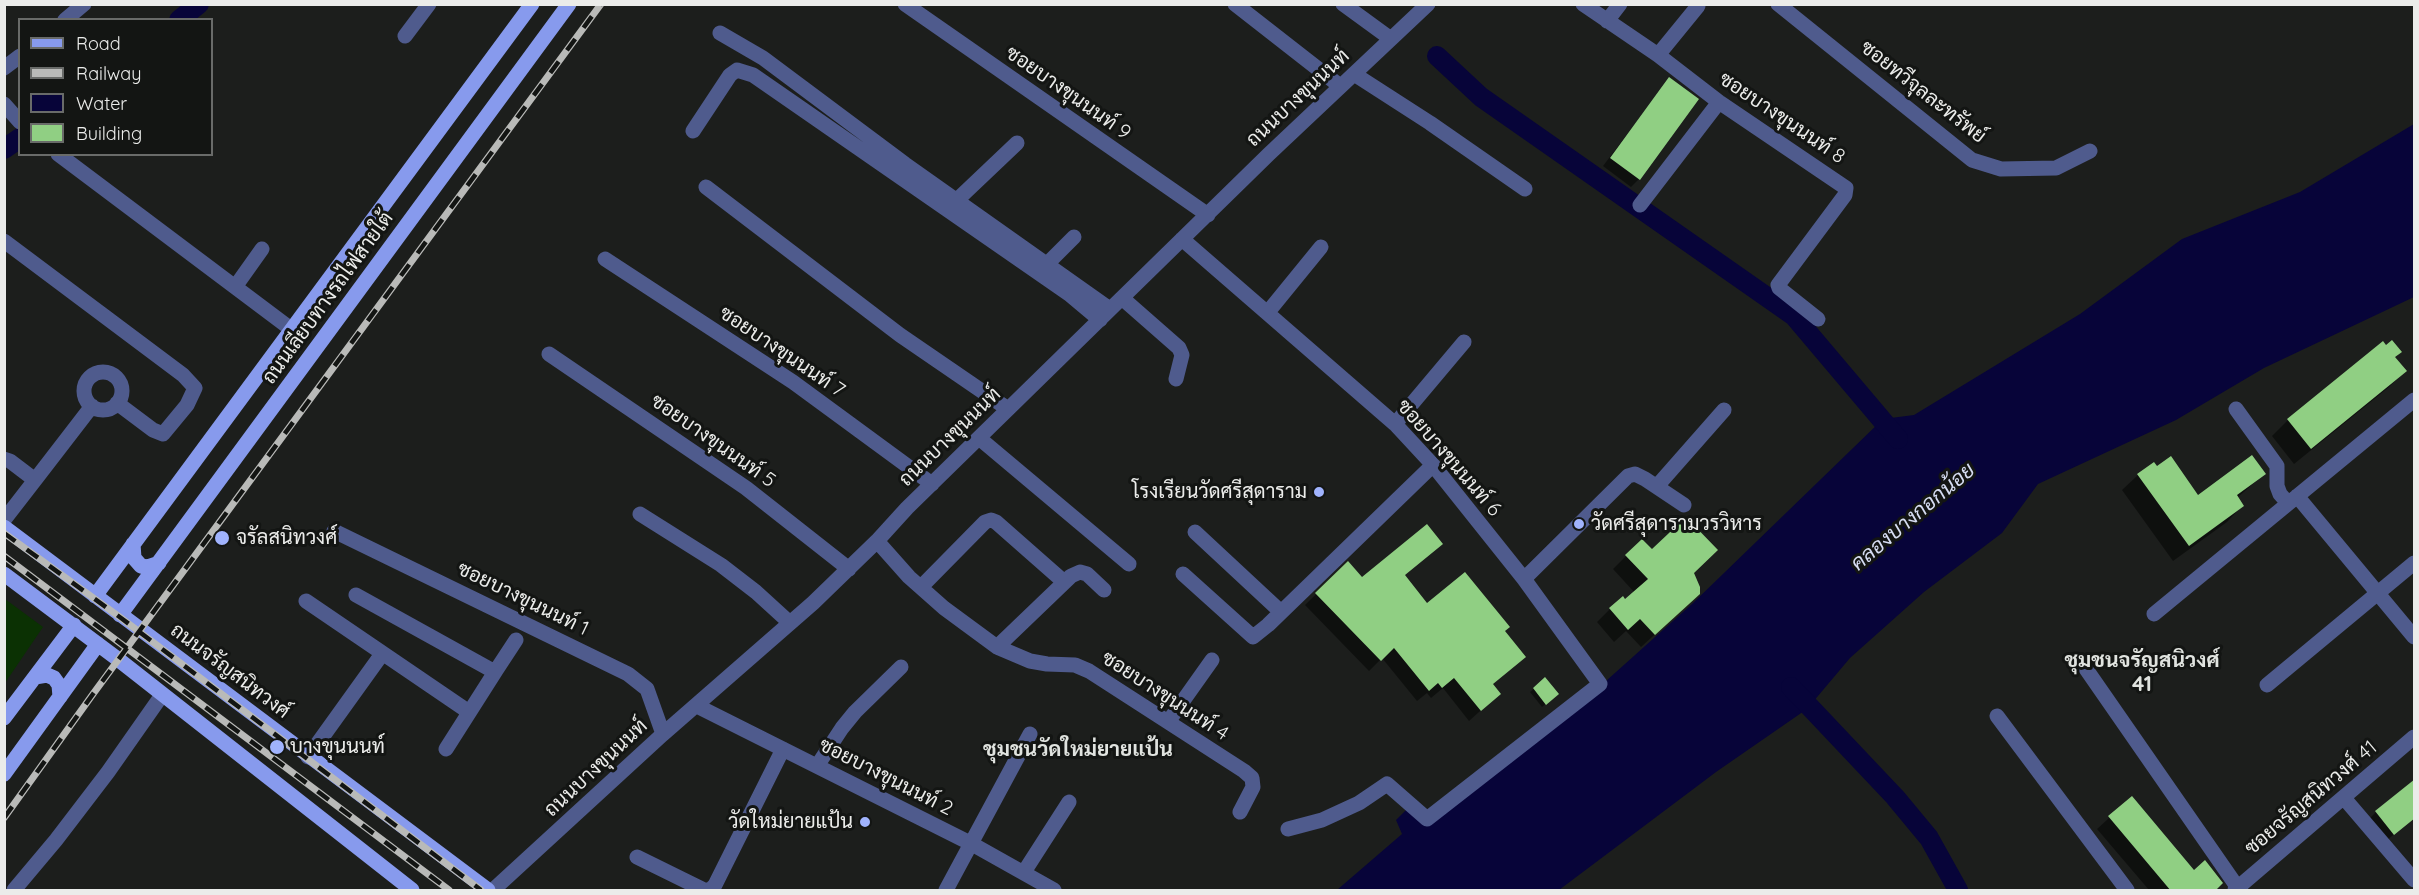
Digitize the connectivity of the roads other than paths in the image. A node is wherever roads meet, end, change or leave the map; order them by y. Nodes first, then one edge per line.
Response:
1 (429, 4) edge
2 (569, 4) edge
3 (905, 4) edge
4 (1234, 4) edge
5 (1343, 4) edge
6 (1428, 4) edge
7 (1583, 4) edge
8 (1620, 4) edge
9 (1778, 4) edge
10 (80, 6) edge
11 (1698, 6) edge
12 (525, 7) edge
13 (67, 18) edge
14 (1607, 21) junction
15 (720, 33) dead end
16 (405, 36) dead end
17 (1391, 39) junction
18 (1658, 55) junction
19 (18, 58) edge
20 (4, 68) edge
21 (1354, 74) junction
22 (1340, 86) junction
23 (1719, 102) junction
24 (693, 131) dead end
25 (1017, 143) dead end
26 (2090, 151) dead end
27 (61, 156) edge
28 (706, 188) dead end
29 (1525, 189) dead end
30 (957, 200) junction
31 (1640, 205) dead end
32 (1208, 215) junction
33 (1074, 237) dead end
34 (1182, 239) junction
35 (4, 241) edge
36 (1321, 247) dead end
37 (262, 249) dead end
38 (604, 259) dead end
39 (1048, 263) junction
40 (235, 287) junction
41 (1122, 298) junction
42 (1268, 312) junction
43 (1105, 314) junction
44 (1818, 319) dead end
45 (291, 329) junction
46 (1464, 342) dead end
47 (549, 354) dead end
48 (1176, 379) dead end
49 (2415, 400) edge
50 (117, 403) junction
51 (92, 406) junction
52 (1008, 409) junction
53 (2236, 409) dead end
54 (1724, 410) dead end
55 (1395, 424) junction
56 (979, 438) junction
57 (4, 459) edge
58 (1433, 465) junction
59 (35, 480) junction
60 (932, 484) junction
61 (1658, 485) junction
62 (2293, 500) junction
63 (1683, 505) dead end
64 (640, 514) dead end
65 (4, 520) edge
66 (4, 527) edge
67 (334, 531) dead end
68 (1195, 532) dead end
69 (877, 541) junction
70 (133, 544) junction
71 (159, 563) junction
72 (2415, 563) edge
73 (1129, 564) dead end
74 (849, 568) junction
75 (4, 574) edge
76 (1183, 574) dead end
77 (1524, 579) junction
78 (1063, 581) junction
79 (921, 587) junction
80 (1104, 590) dead end
81 (2378, 593) junction
82 (356, 595) dead end
83 (95, 596) junction
84 (306, 601) dead end
85 (1281, 612) junction
86 (2154, 614) dead end
87 (120, 615) junction
88 (790, 623) junction
89 (74, 625) junction
90 (2415, 637) edge
91 (516, 640) dead end
92 (98, 644) junction
93 (998, 647) junction
94 (382, 654) junction
95 (1212, 660) dead end
96 (2084, 666) dead end
97 (901, 667) dead end
98 (495, 672) junction
99 (35, 678) junction
100 (2267, 685) dead end
101 (162, 695) junction
102 (60, 697) junction
103 (697, 706) junction
104 (469, 712) junction
105 (1997, 716) dead end
106 (4, 718) edge
107 (1168, 722) junction
108 (663, 734) junction
109 (1030, 734) dead end
110 (2415, 737) edge
111 (446, 749) dead end
112 (783, 749) junction
113 (308, 756) junction
114 (817, 766) junction
115 (4, 774) edge
116 (2344, 798) junction
117 (1069, 802) dead end
118 (1240, 812) dead end
119 (1288, 829) dead end
120 (972, 844) junction
121 (637, 857) dead end
122 (1024, 872) junction
123 (2415, 880) edge
124 (2236, 889) edge
125 (14, 891) edge
126 (412, 891) edge
127 (488, 891) edge
128 (493, 891) edge
129 (946, 891) edge
130 (1054, 891) edge
131 (2127, 891) edge

1 - 16 street
2 - 71 main road, ถนนเลียบทางรถไฟสายใต้
3 - 32 street, ซอยบางขุนนนท์ 9
4 - 22 street
5 - 17 street
6 - 17 street, ถนนบางขุนนนท์
7 - 14 street, ซอยบางขุนนนท์ 8
8 - 14 street
9 - 26 street, ซอยทวีจุลละทรัพย์
10 - 13 street
11 - 18 street
12 - 45 main road, ถนนเลียบทางรถไฟสายใต้
14 - 18 street, ซอยบางขุนนนท์ 8
15 - 30 street
17 - 21 street, ถนนบางขุนนนท์
18 - 23 street, ซอยบางขุนนนท์ 8
19 - 20 street
21 - 22 street, ถนนบางขุนนนท์
21 - 29 street
22 - 32 street, ถนนบางขุนนนท์
23 - 31 street
23 - 44 street, ซอยบางขุนนนท์ 8
24 - 43 street
25 - 30 street
27 - 40 street
28 - 52 street
30 - 39 street
32 - 34 street, ถนนบางขุนนนท์
33 - 39 street
34 - 41 street, ถนนบางขุนนนท์
34 - 42 street, ซอยบางขุนนนท์ 6
35 - 50 street
36 - 42 street
37 - 40 street
38 - 60 street, ซอยบางขุนนนท์ 7
39 - 43 street
40 - 45 street
41 - 43 street, ถนนบางขุนนนท์
41 - 48 street
42 - 55 street, ซอยบางขุนนนท์ 6
43 - 52 street, ถนนบางขุนนนท์
45 - 70 main road, ถนนเลียบทางรถไฟสายใต้
46 - 55 street
47 - 74 street, ซอยบางขุนนนท์ 5
49 - 62 street
50 - 51 street
50 - 51 street
51 - 59 street
52 - 56 street, ถนนบางขุนนนท์
53 - 62 street
54 - 61 street
55 - 58 street, ซอยบางขุนนนท์ 6
56 - 60 street, ถนนบางขุนนนท์
56 - 73 street
57 - 59 street
58 - 77 street, ซอยบางขุนนนท์ 6
58 - 85 street
59 - 65 street
60 - 69 street, ถนนบางขุนนนท์
61 - 63 street
61 - 77 street
62 - 81 street
62 - 86 street
64 - 88 street
66 - 83 main road, ถนนจรัญสนิทวงศ์
67 - 108 street, ซอยบางขุนนนท์ 1
68 - 85 street
69 - 74 street, ถนนบางขุนนนท์
69 - 79 street, ซอยบางขุนนนท์ 4
70 - 71 main road
70 - 83 main road, ถนนเลียบทางรถไฟสายใต้
71 - 87 main road, ถนนเลียบทางรถไฟสายใต้
72 - 81 street
74 - 88 street, ถนนบางขุนนนท์
75 - 89 main road
76 - 85 street
77 - 119 street, ซอยบางขุนนนท์ 6
78 - 79 street
78 - 80 street
78 - 93 street
79 - 93 street, ซอยบางขุนนนท์ 4
81 - 90 street
81 - 100 street
82 - 98 street
83 - 87 main road, ถนนจรัญสนิทวงศ์
84 - 94 street
87 - 113 main road, ถนนจรัญสนิทวงศ์
88 - 103 street, ถนนบางขุนนนท์
89 - 92 main road
89 - 99 main road
91 - 98 street
92 - 101 main road
92 - 102 main road
93 - 107 street, ซอยบางขุนนนท์ 4
94 - 104 street
94 - 113 street
95 - 107 street
96 - 124 street
97 - 114 street
98 - 104 street
99 - 102 main road
99 - 106 main road
101 - 125 street
101 - 126 main road
102 - 115 main road
103 - 108 street, ถนนบางขุนนนท์
103 - 112 street, ซอยบางขุนนนท์ 2
104 - 111 street
105 - 131 street
107 - 118 street, ซอยบางขุนนนท์ 4
108 - 128 street, ถนนบางขุนนนท์
109 - 120 street
110 - 116 street, ซอยจรัญสนิทวงศ์ 41
112 - 114 street, ซอยบางขุนนนท์ 2
112 - 121 street
113 - 127 main road, ถนนจรัญสนิทวงศ์
114 - 120 street, ซอยบางขุนนนท์ 2
116 - 123 street
116 - 124 street, ซอยจรัญสนิทวงศ์ 41
117 - 122 street
120 - 122 street, ซอยบางขุนนนท์ 2
120 - 129 street
122 - 130 street, ซอยบางขุนนนท์ 2

